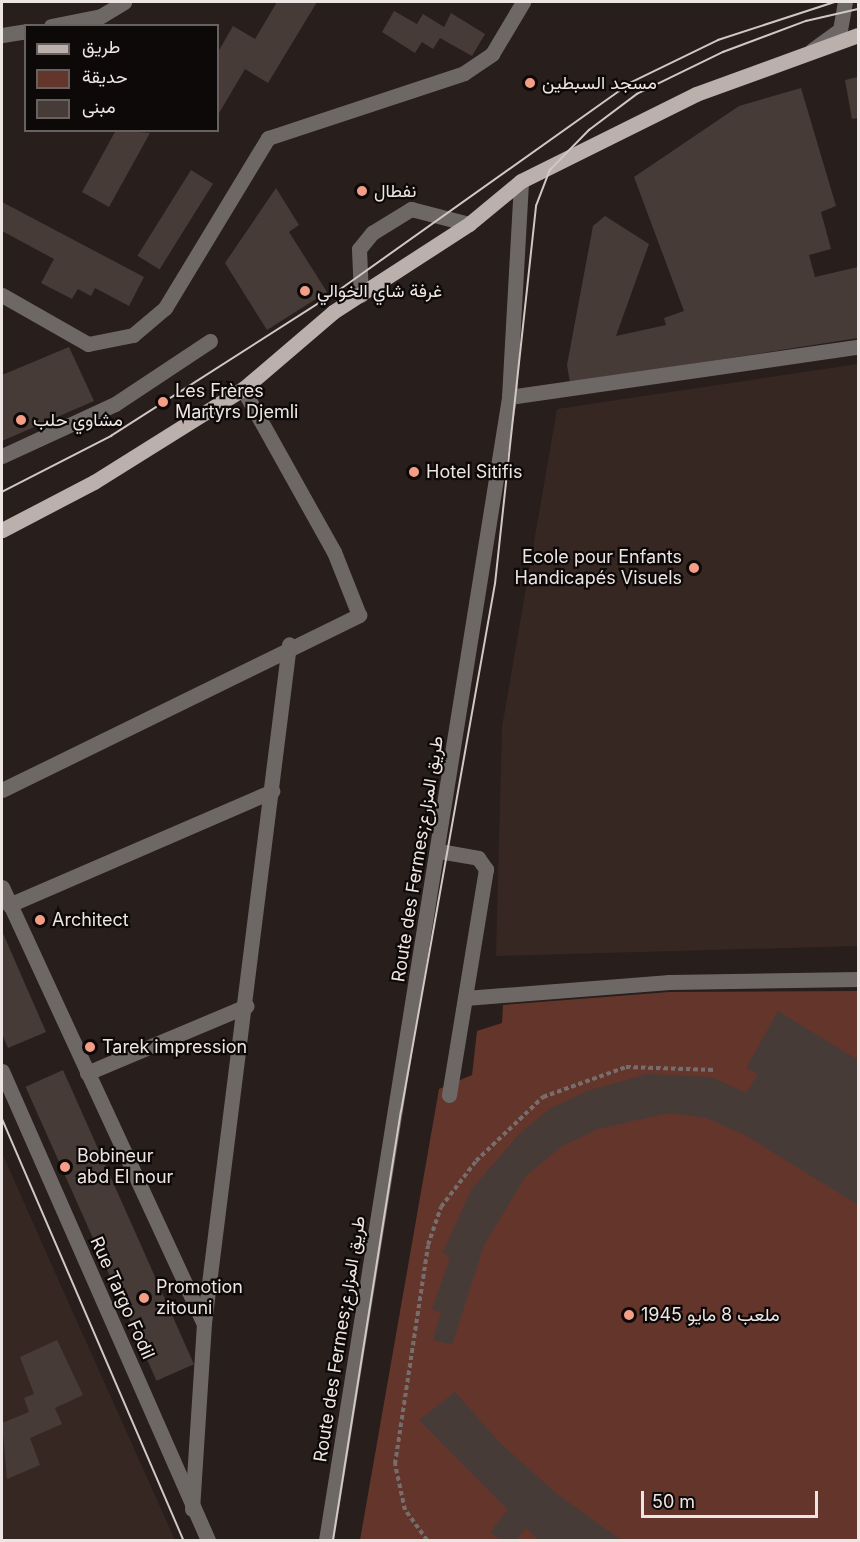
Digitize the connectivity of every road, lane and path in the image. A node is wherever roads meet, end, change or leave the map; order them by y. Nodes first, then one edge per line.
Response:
1 (124, 2) edge
2 (523, 2) edge
3 (845, 2) edge
4 (61, 24) edge
5 (24, 31) edge
6 (858, 34) edge
7 (2, 35) edge
8 (810, 51) junction
9 (521, 181) junction
10 (469, 224) junction
11 (361, 294) junction
12 (2, 295) edge
13 (17, 304) junction
14 (2, 311) edge
15 (210, 340) dead end
16 (858, 346) edge
17 (243, 389) junction
18 (509, 397) junction
19 (2, 456) edge
20 (2, 530) edge
21 (290, 645) junction
22 (2, 790) edge
23 (272, 791) junction
24 (439, 851) junction
25 (2, 887) edge
26 (9, 905) junction
27 (858, 979) edge
28 (465, 998) junction
29 (246, 1006) junction
30 (715, 1070) dead end
31 (87, 1072) junction
32 (3, 1077) edge
33 (449, 1095) dead end
34 (204, 1323) junction
35 (192, 1509) junction
36 (208, 1540) edge
37 (326, 1540) edge
38 (427, 1540) edge

1 - 4 street
2 - 13 street
3 - 8 street
5 - 7 street
6 - 8 main road
8 - 9 main road
9 - 10 main road
9 - 18 street, Route des Fermes;طريق المزارع
10 - 11 main road
10 - 11 street
11 - 17 main road
12 - 13 street
13 - 14 street
15 - 19 street
16 - 18 street
17 - 20 main road
17 - 21 street
18 - 24 street, Route des Fermes;طريق المزارع
21 - 22 street
21 - 23 street
23 - 26 street
23 - 29 street
24 - 28 street
24 - 37 street, Route des Fermes;طريق المزارع
25 - 26 street
26 - 31 street
27 - 28 street
28 - 33 street
29 - 31 street
29 - 34 street
30 - 38 path
31 - 34 street
32 - 35 street, Rue Targo Fodil
34 - 35 street
35 - 36 street, Rue Targo Fodil

